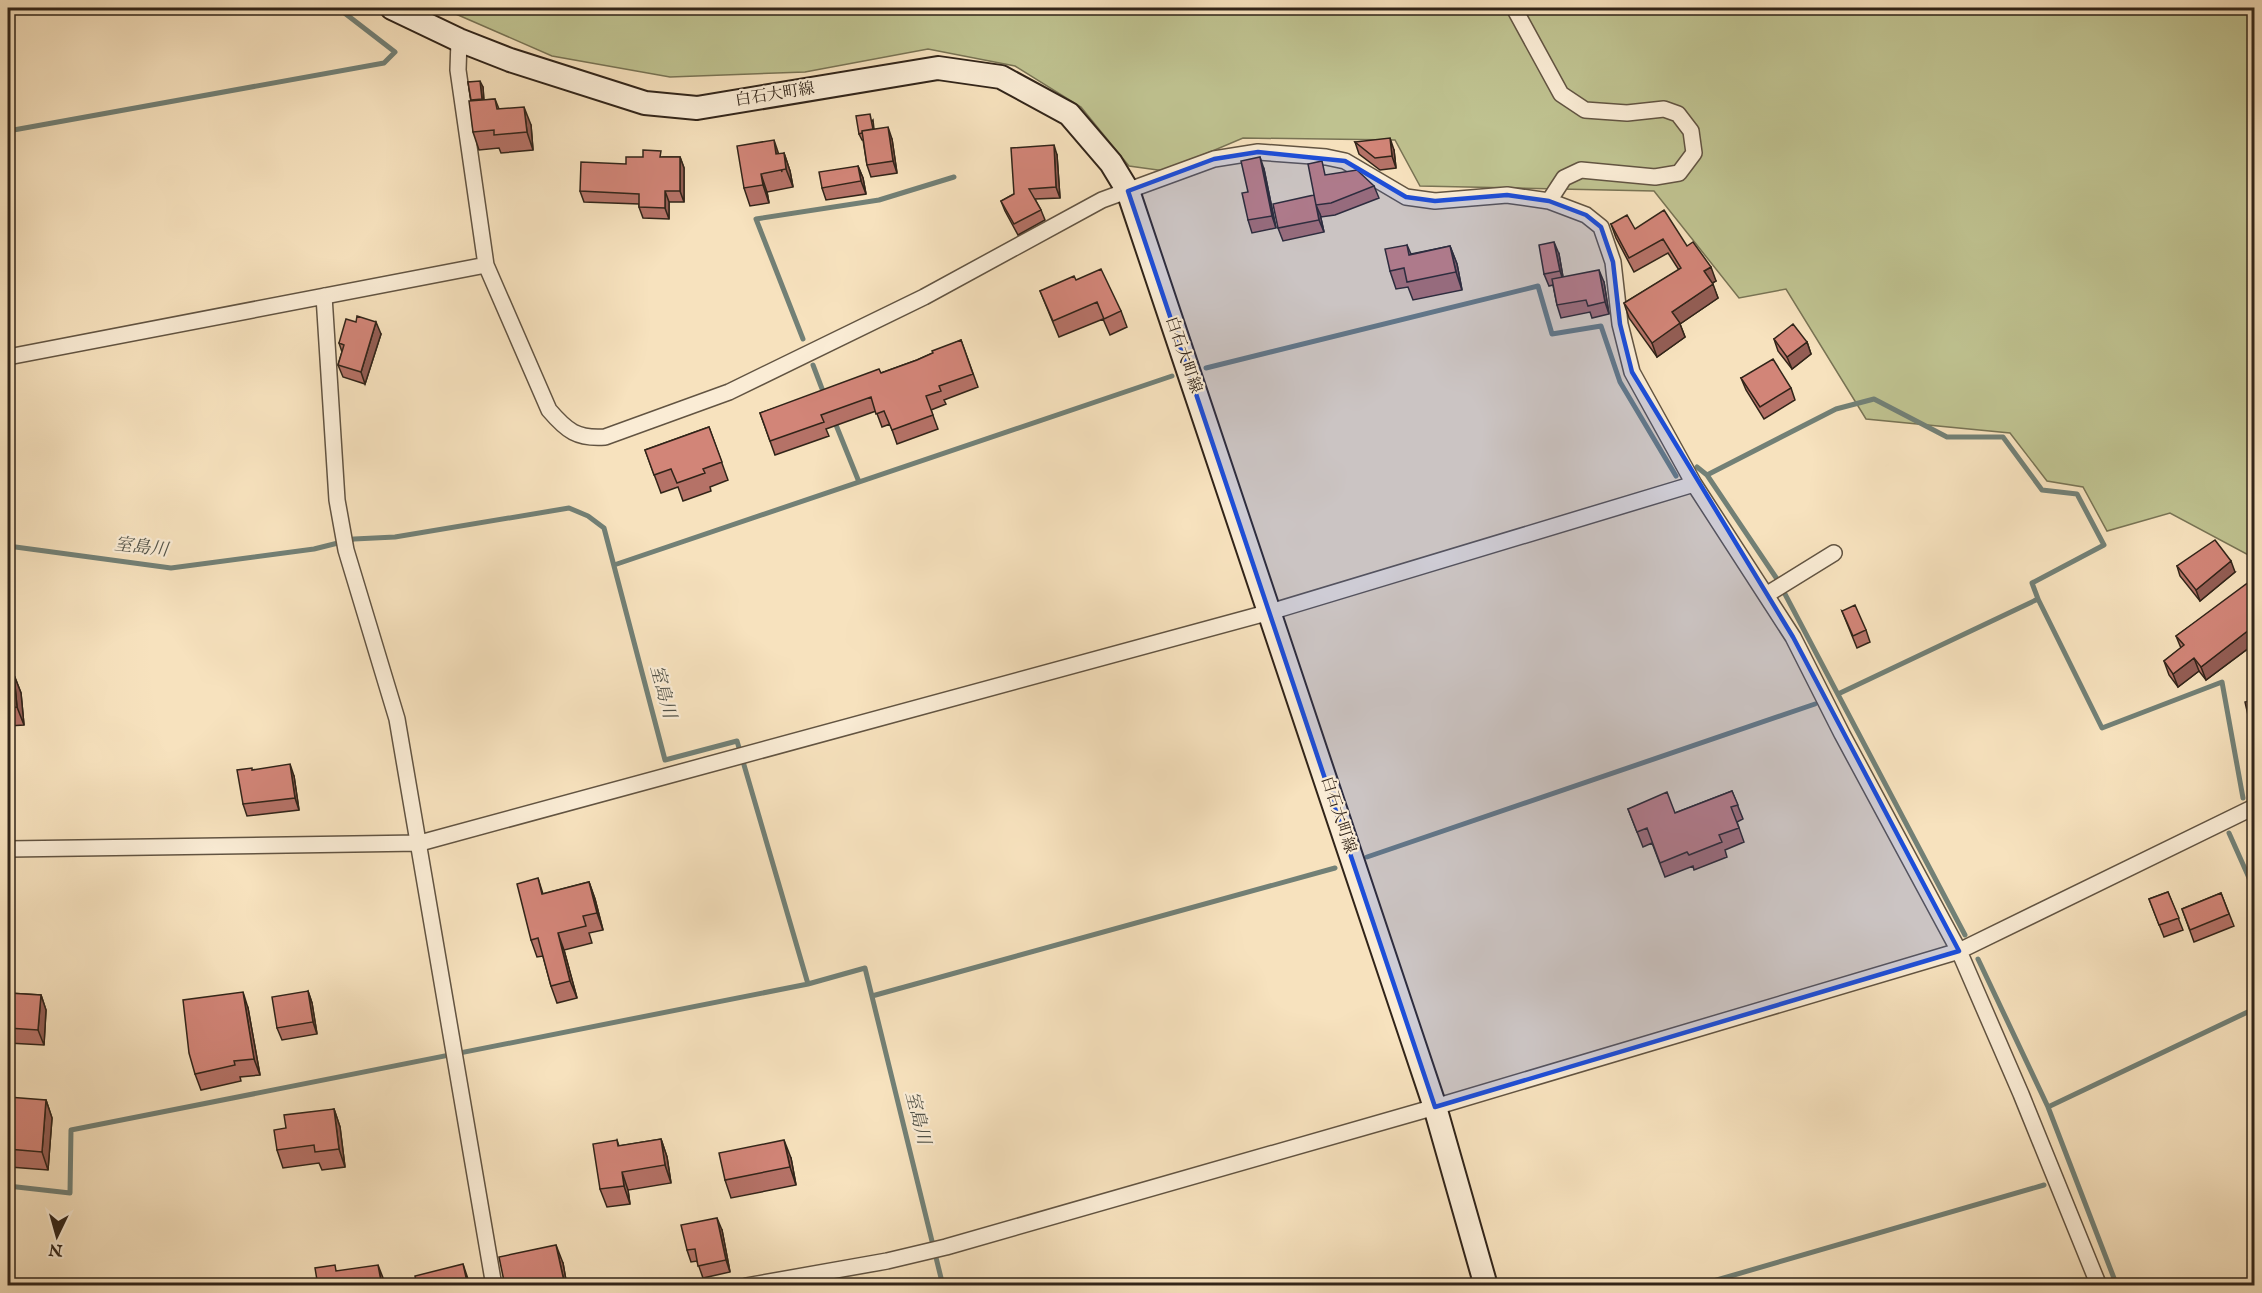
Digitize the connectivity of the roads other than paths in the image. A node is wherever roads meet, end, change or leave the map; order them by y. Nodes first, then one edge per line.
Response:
1 (392, 8) edge
2 (1514, 8) edge
3 (459, 40) junction
4 (1128, 191) junction
5 (1549, 201) junction
6 (486, 265) junction
7 (324, 296) junction
8 (8, 357) edge
9 (1694, 484) junction
10 (1834, 553) dead end
11 (1776, 589) junction
12 (1270, 612) junction
13 (2254, 807) edge
14 (420, 843) junction
15 (8, 849) edge
16 (1959, 951) junction
17 (1435, 1107) junction
18 (494, 1286) edge
19 (746, 1286) edge
20 (1486, 1286) edge
21 (2099, 1286) edge

1 - 3 main road, 白石大町線
2 - 5 street
3 - 4 main road, 白石大町線
3 - 6 street
4 - 5 street
4 - 6 street
4 - 12 main road, 白石大町線
5 - 9 street
6 - 7 street
7 - 8 street
7 - 14 street
9 - 11 street
9 - 12 street
10 - 11 street
11 - 16 street
12 - 14 street
12 - 17 main road, 白石大町線
13 - 16 street
14 - 15 street
14 - 18 street
16 - 17 street
16 - 21 street
17 - 19 street
17 - 20 main road, 白石大町線

